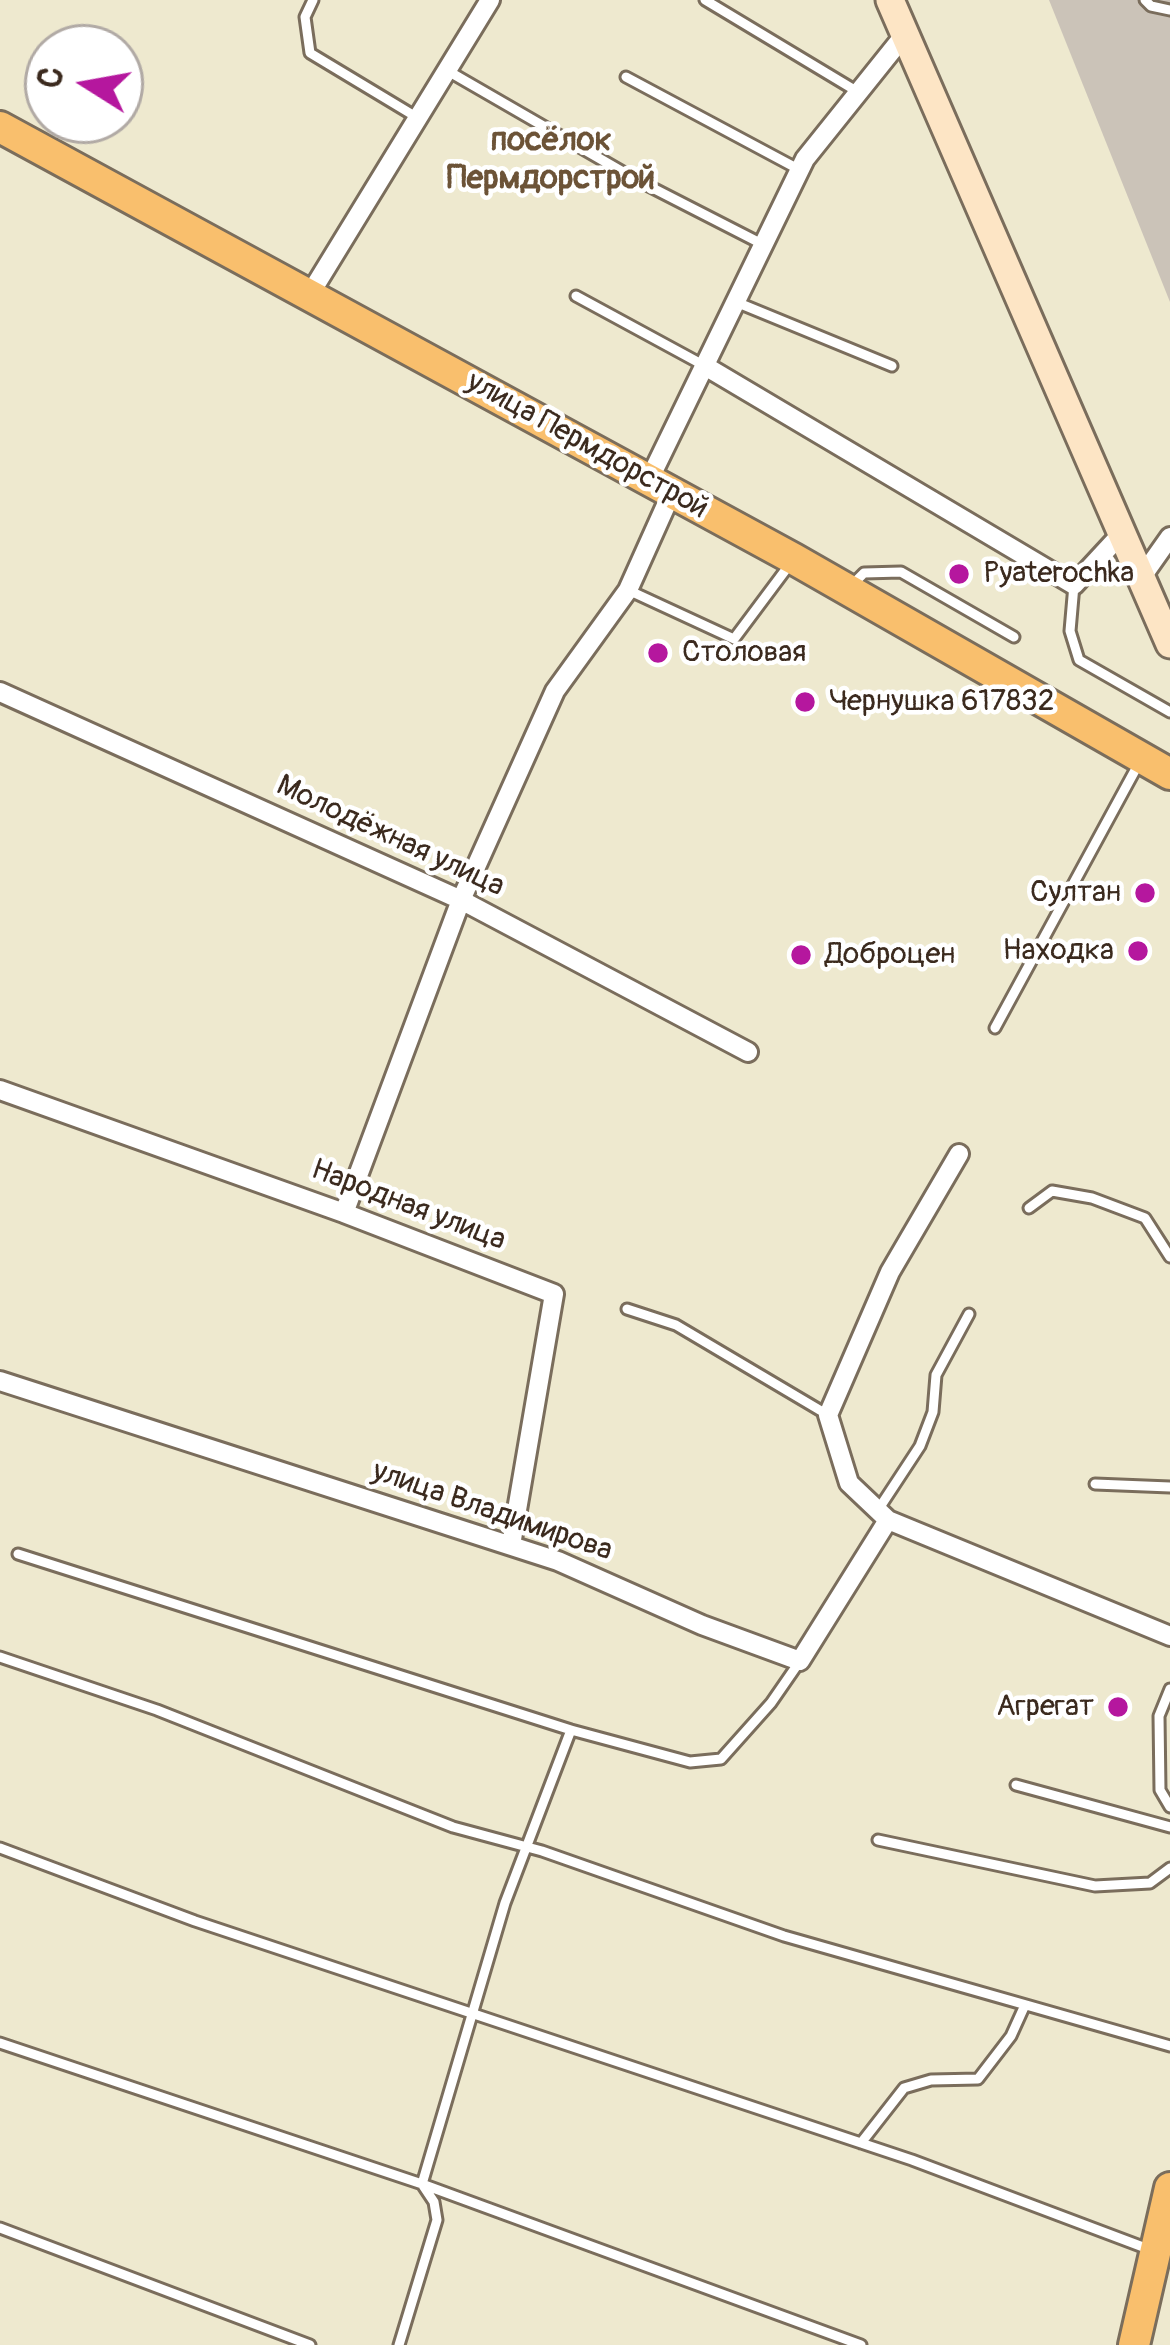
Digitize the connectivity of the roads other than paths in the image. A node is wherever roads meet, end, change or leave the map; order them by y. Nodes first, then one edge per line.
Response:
1 (313, 0) edge
2 (490, 0) edge
3 (706, 0) edge
4 (890, 0) edge
5 (1145, 0) edge
6 (1170, 10) edge
7 (906, 33) junction
8 (447, 70) junction
9 (626, 77) dead end
10 (858, 92) junction
11 (418, 118) junction
12 (0, 127) edge
13 (800, 170) junction
14 (764, 245) junction
15 (310, 295) junction
16 (576, 296) dead end
17 (736, 302) junction
18 (705, 366) junction
19 (892, 366) dead end
20 (661, 486) junction
21 (1123, 532) junction
22 (1170, 537) edge
23 (794, 559) junction
24 (1141, 578) junction
25 (1074, 585) junction
26 (628, 590) junction
27 (848, 590) junction
28 (1014, 637) dead end
29 (1170, 644) edge
30 (0, 692) edge
31 (1170, 712) edge
32 (1142, 758) junction
33 (1170, 774) edge
34 (461, 900) junction
35 (995, 1028) dead end
36 (748, 1052) dead end
37 (0, 1090) edge
38 (959, 1154) dead end
39 (1029, 1208) dead end
40 (344, 1213) junction
41 (1170, 1257) edge
42 (627, 1310) dead end
43 (969, 1314) dead end
44 (0, 1381) edge
45 (828, 1415) junction
46 (1095, 1484) dead end
47 (1170, 1487) edge
48 (883, 1515) junction
49 (511, 1546) junction
50 (18, 1554) dead end
51 (1170, 1636) edge
52 (0, 1658) edge
53 (800, 1661) junction
54 (1170, 1689) edge
55 (571, 1730) junction
56 (1164, 1731) edge
57 (1016, 1785) dead end
58 (1170, 1807) edge
59 (1170, 1827) edge
60 (878, 1840) dead end
61 (527, 1847) junction
62 (0, 1848) edge
63 (1170, 1868) edge
64 (1025, 2005) junction
65 (472, 2012) junction
66 (0, 2043) edge
67 (1170, 2046) edge
68 (861, 2143) junction
69 (422, 2184) junction
70 (1170, 2188) edge
71 (0, 2228) edge
72 (1156, 2252) junction
73 (310, 2345) edge
74 (399, 2345) edge
75 (861, 2345) edge
76 (1135, 2345) edge

1 - 11 lane
2 - 8 street
3 - 10 lane
4 - 7 street
5 - 6 lane
7 - 10 street
7 - 21 street
8 - 11 street
8 - 14 lane
9 - 13 lane
10 - 13 street
11 - 15 street
12 - 15 main road, улица Пермдорстрой
13 - 14 street
14 - 17 street
15 - 20 main road, улица Пермдорстрой
16 - 18 lane
17 - 18 street
17 - 19 lane
18 - 20 street
18 - 25 street
20 - 23 main road, улица Пермдорстрой
20 - 26 street
21 - 24 street
21 - 25 street
22 - 24 street
23 - 26 lane
23 - 27 main road, улица Пермдорстрой
24 - 29 street
25 - 31 lane
26 - 34 street
27 - 28 lane
27 - 32 main road, улица Пермдорстрой
30 - 34 street, Молодёжная улица
32 - 33 main road, улица Пермдорстрой
32 - 35 lane
34 - 36 street, Молодёжная улица
34 - 40 street
37 - 40 street, Народная улица
38 - 45 street
39 - 41 lane
40 - 49 street, Народная улица
42 - 45 lane
43 - 48 lane
44 - 49 street, улица Владимирова
45 - 48 street
46 - 47 lane
48 - 51 street
48 - 53 street
49 - 53 street, улица Владимирова
50 - 55 lane
52 - 61 lane
53 - 55 lane
54 - 56 lane
55 - 61 lane
56 - 58 lane
57 - 59 lane
60 - 63 lane
61 - 64 lane
61 - 65 lane
62 - 65 lane
64 - 67 lane
64 - 68 lane
65 - 68 lane
65 - 69 lane
66 - 69 lane
68 - 72 lane
69 - 74 lane
69 - 75 lane
70 - 72 main road
71 - 73 lane
72 - 76 main road

